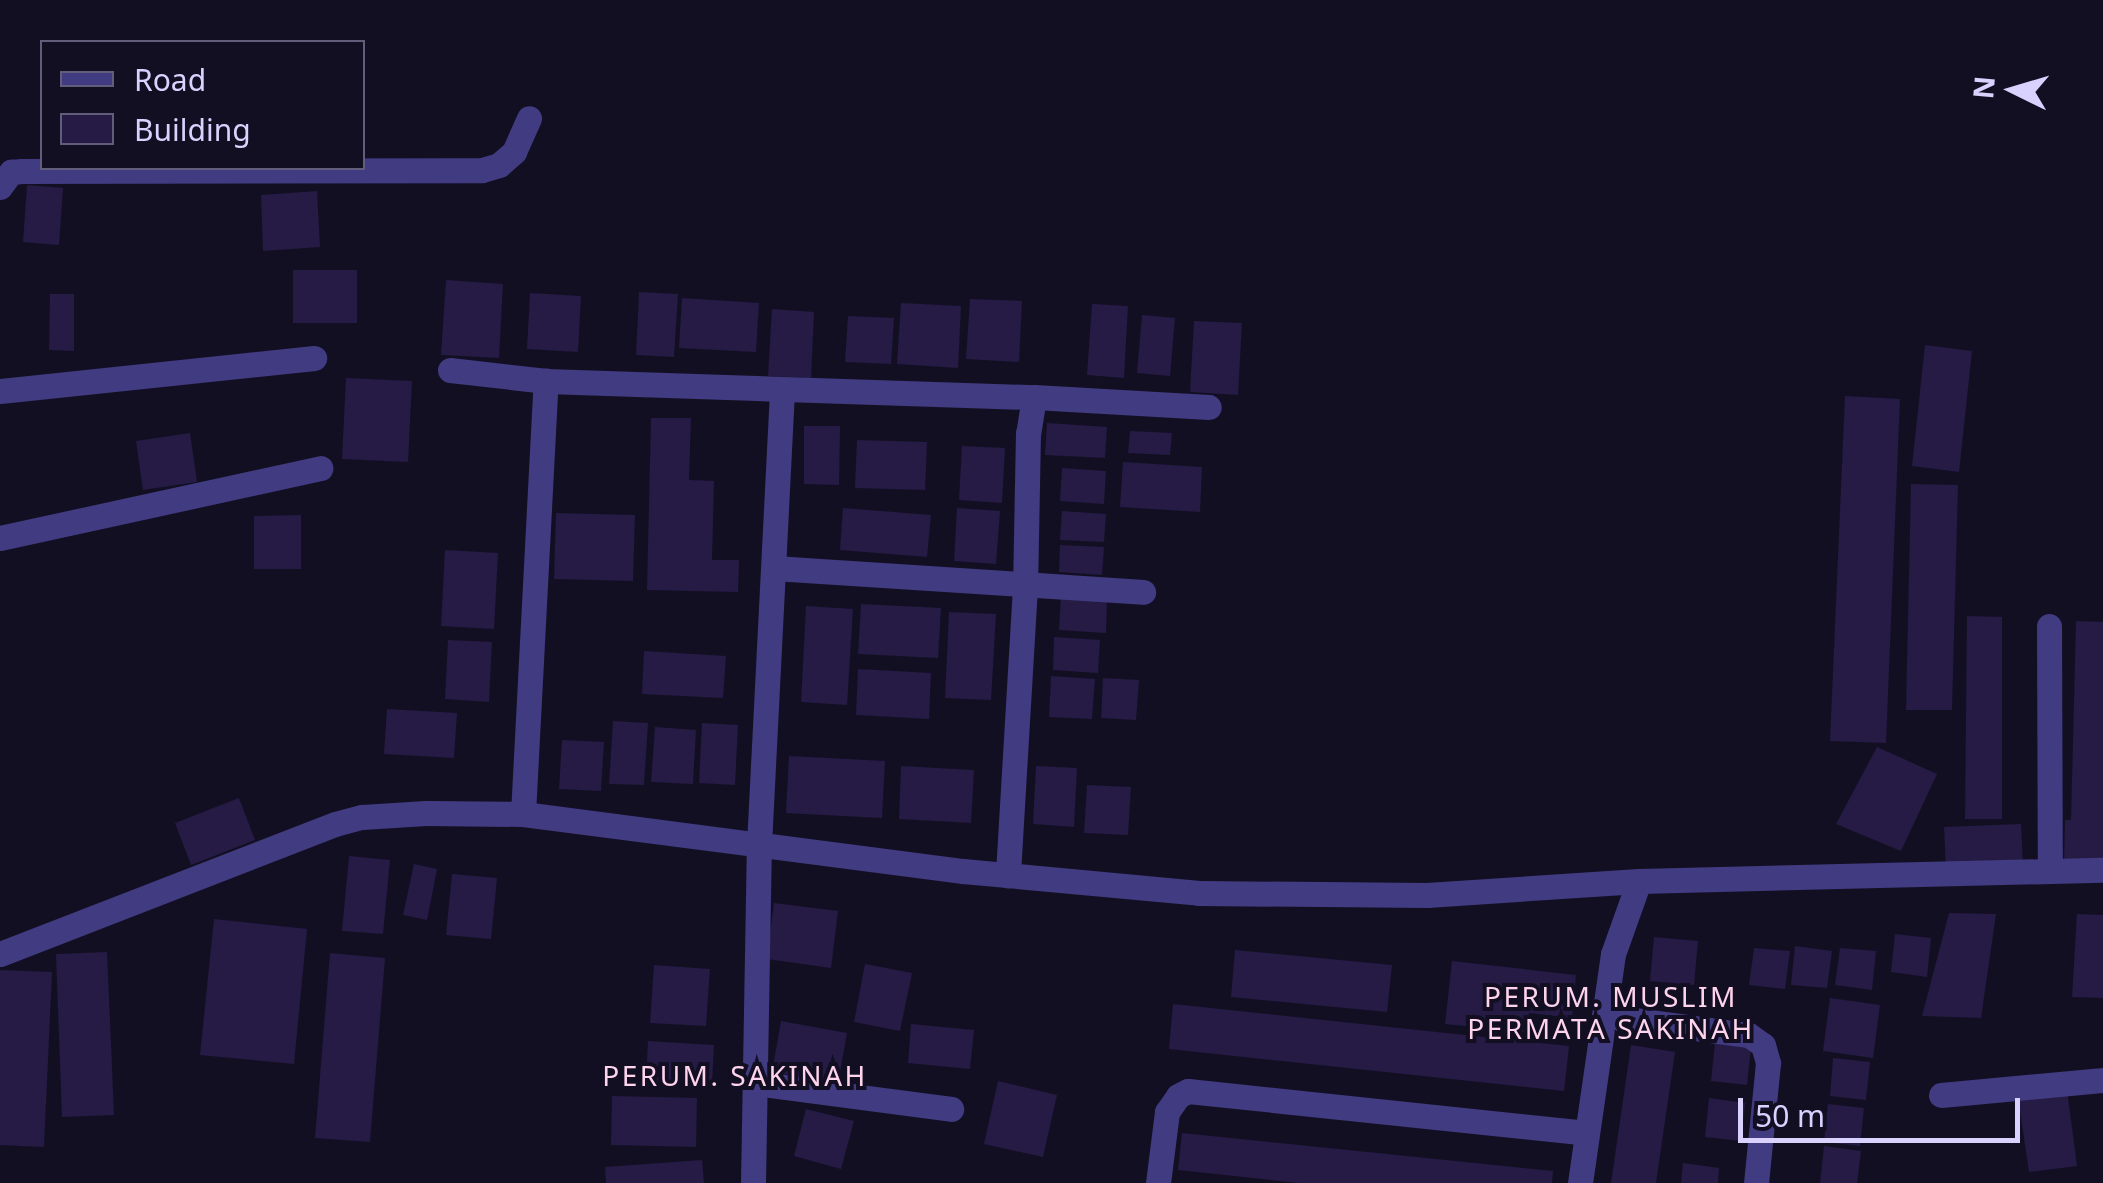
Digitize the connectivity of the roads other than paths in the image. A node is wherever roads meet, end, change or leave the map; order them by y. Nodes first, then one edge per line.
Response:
1 (528, 118) dead end
2 (0, 187) edge
3 (314, 358) dead end
4 (450, 370) dead end
5 (546, 381) junction
6 (782, 390) junction
7 (0, 391) edge
8 (1034, 397) junction
9 (1209, 407) dead end
10 (320, 468) dead end
11 (0, 538) edge
12 (774, 568) junction
13 (1024, 587) junction
14 (1142, 592) dead end
15 (2049, 626) dead end
16 (523, 814) junction
17 (759, 845) junction
18 (2103, 870) edge
19 (2050, 871) junction
20 (1008, 876) junction
21 (1639, 881) junction
22 (0, 954) edge
23 (1604, 1016) junction
24 (2103, 1080) edge
25 (754, 1082) junction
26 (1941, 1095) dead end
27 (950, 1109) dead end
28 (1587, 1133) junction
29 (752, 1183) edge
30 (1158, 1183) edge
31 (1580, 1183) edge
32 (1756, 1183) edge

1 - 2 street
3 - 7 street
4 - 5 street
5 - 6 street
5 - 16 street
6 - 8 street
6 - 12 street
8 - 9 street
8 - 13 street
10 - 11 street
12 - 13 street
12 - 17 street
13 - 14 street
13 - 20 street
15 - 19 street
16 - 17 street
16 - 22 street
17 - 20 street
17 - 25 street
18 - 19 street
19 - 21 street
20 - 21 street
21 - 23 street
23 - 28 street
23 - 32 street
24 - 26 street
25 - 27 street
25 - 29 street
28 - 30 street
28 - 31 street

